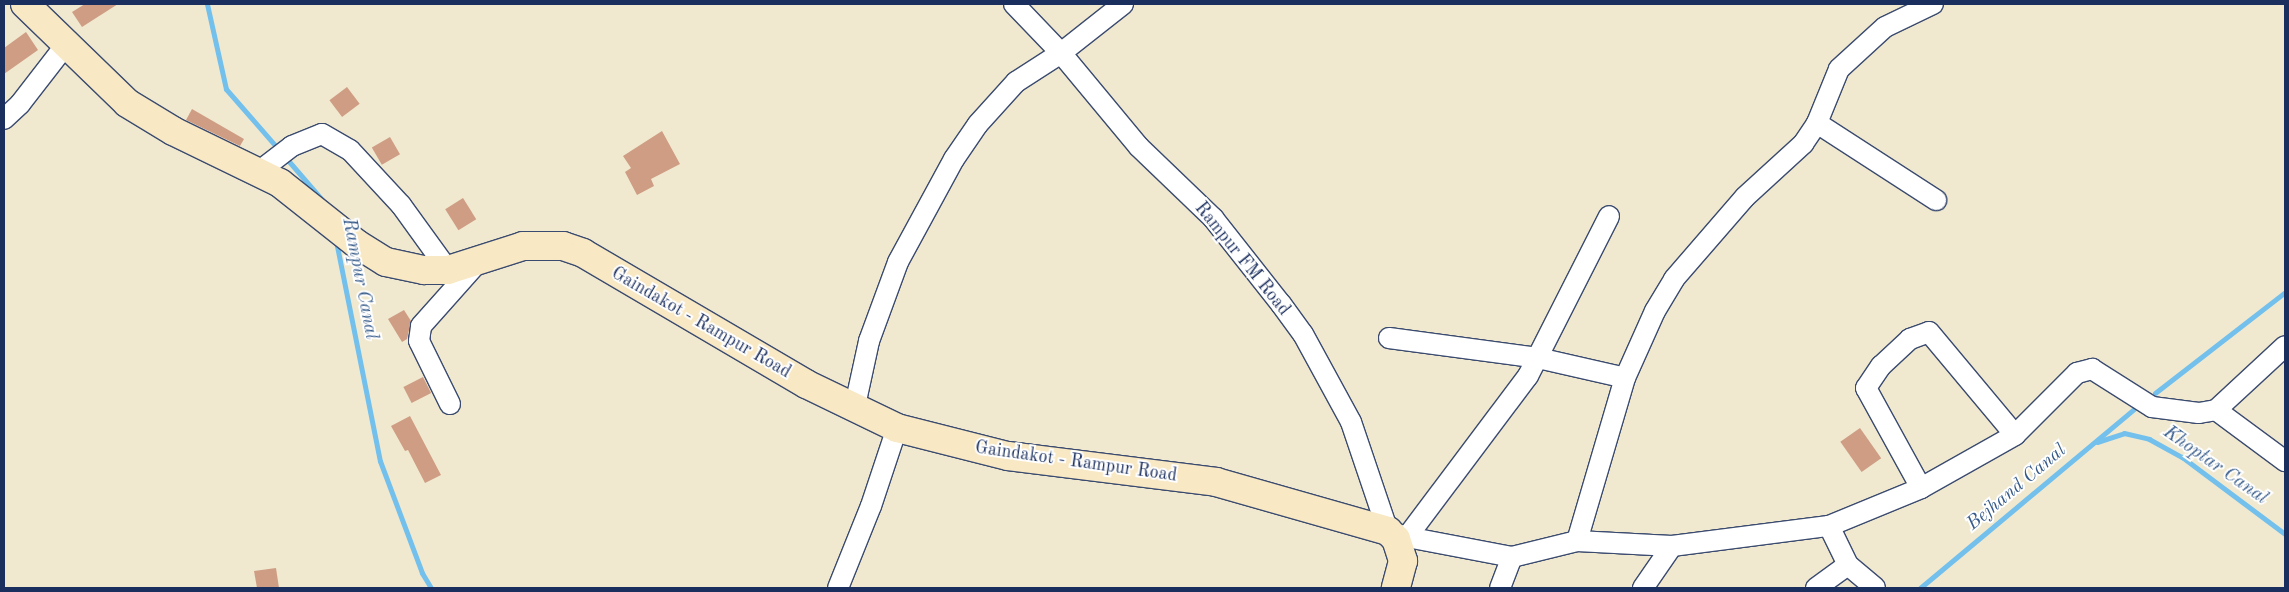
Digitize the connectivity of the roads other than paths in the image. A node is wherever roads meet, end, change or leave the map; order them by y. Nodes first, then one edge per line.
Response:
1 (25, 4) edge
2 (1014, 4) edge
3 (1123, 4) edge
4 (1933, 4) edge
5 (68, 42) junction
6 (1061, 53) junction
7 (4, 119) edge
8 (1817, 123) junction
9 (257, 173) junction
10 (1936, 200) dead end
11 (1609, 216) dead end
12 (479, 261) junction
13 (448, 270) junction
14 (1389, 338) dead end
15 (2285, 346) edge
16 (1538, 358) junction
17 (1625, 378) junction
18 (450, 404) dead end
19 (854, 410) junction
20 (2216, 410) junction
21 (897, 428) junction
22 (2015, 435) junction
23 (2285, 461) edge
24 (1921, 488) junction
25 (1829, 526) junction
26 (1397, 534) junction
27 (1577, 541) junction
28 (1672, 546) junction
29 (1512, 557) junction
30 (1848, 565) junction
31 (838, 588) edge
32 (1396, 588) edge
33 (1500, 588) edge
34 (1643, 588) edge
35 (1816, 588) edge
36 (1876, 588) edge

1 - 5 main road, Gaindakot - Rampur Road
2 - 6 street, Rampur FM Road
3 - 6 street
4 - 8 street
5 - 7 street
5 - 9 main road, Gaindakot - Rampur Road
6 - 19 street
6 - 26 street, Rampur FM Road
8 - 10 street
8 - 17 street
9 - 13 main road, Gaindakot - Rampur Road
9 - 13 street
11 - 16 street
12 - 13 main road, Gaindakot - Rampur Road
12 - 18 street
12 - 19 main road, Gaindakot - Rampur Road
14 - 16 street
15 - 20 street
16 - 17 street
16 - 26 street
17 - 27 street
19 - 21 main road, Gaindakot - Rampur Road
20 - 22 street
20 - 23 street
21 - 26 main road, Gaindakot - Rampur Road
21 - 31 street
22 - 24 street
22 - 24 street
24 - 25 street
25 - 28 street
25 - 30 street
26 - 29 street
26 - 32 main road
27 - 28 street
27 - 29 street
28 - 34 street
29 - 33 street
30 - 35 street
30 - 36 street

